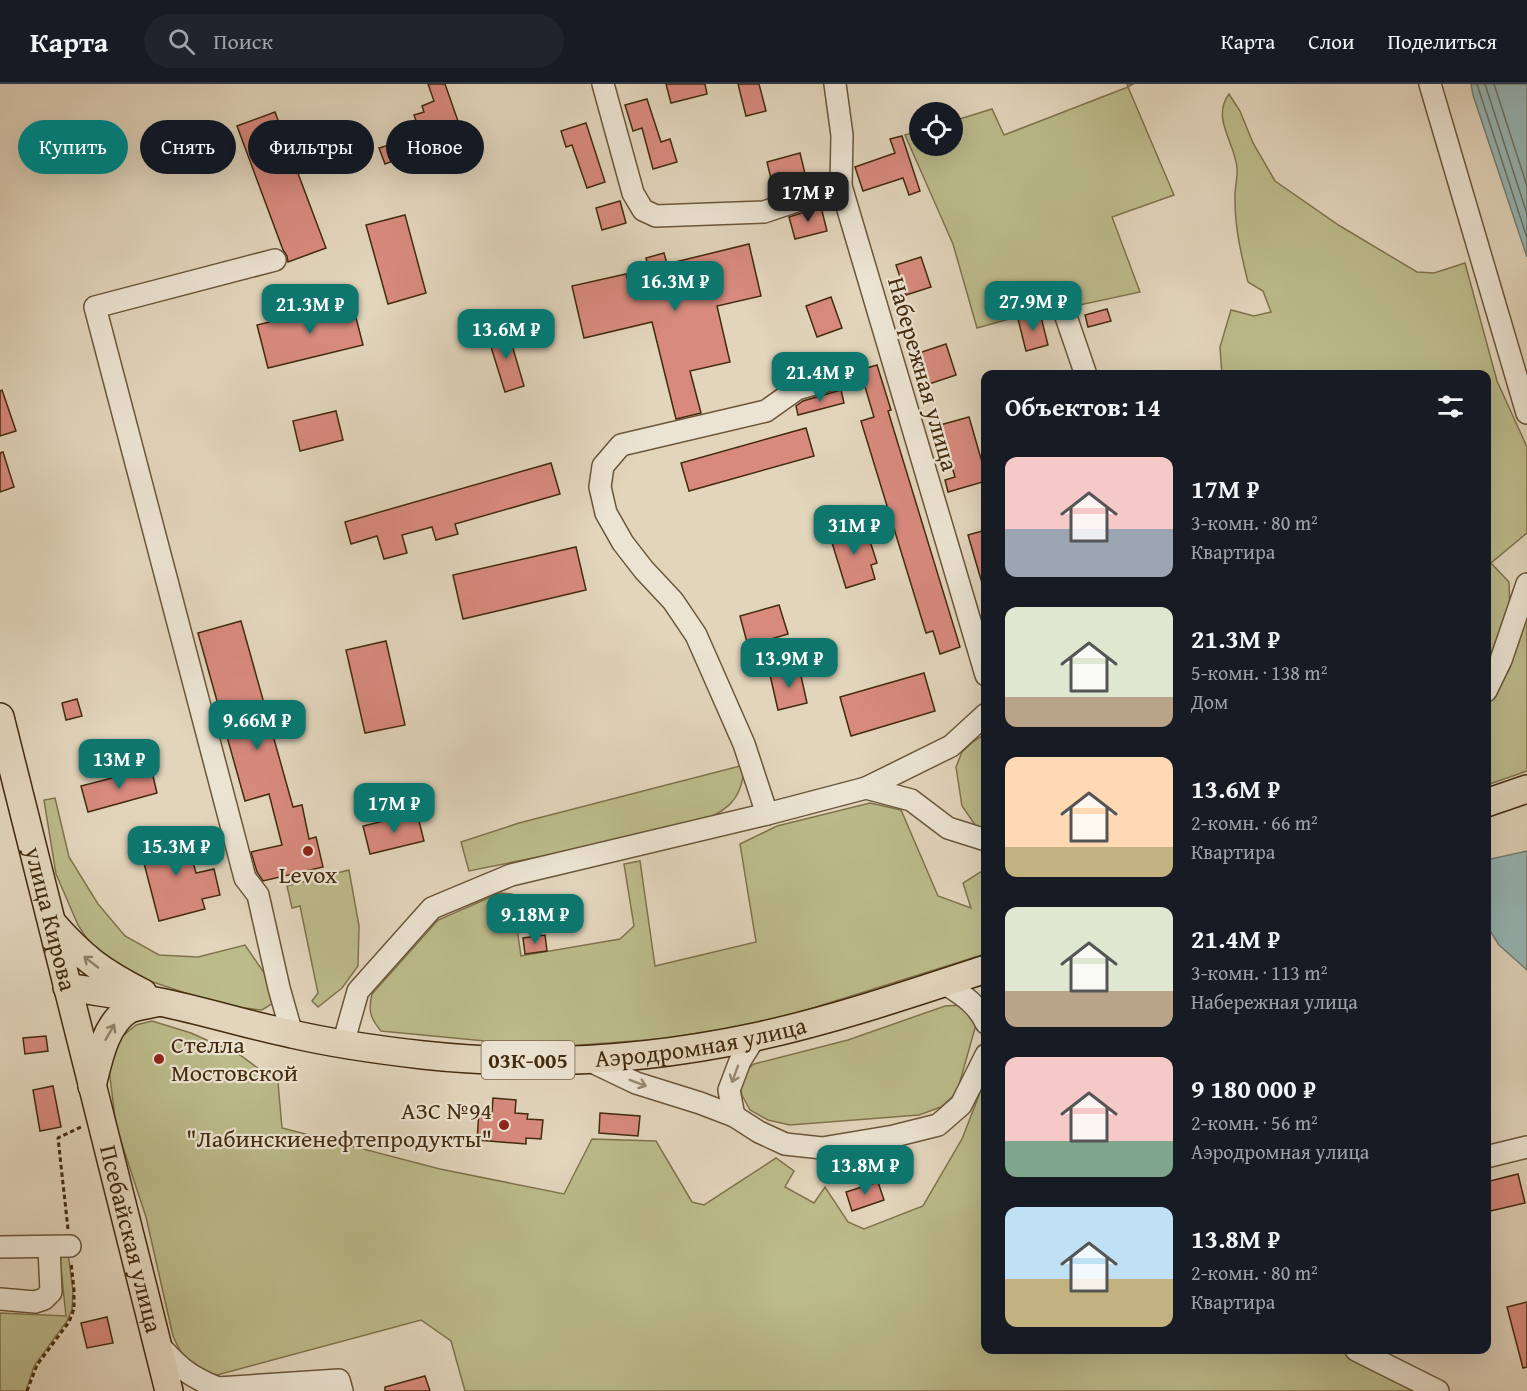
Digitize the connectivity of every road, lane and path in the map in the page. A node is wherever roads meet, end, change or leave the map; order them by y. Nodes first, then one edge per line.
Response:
1 (603, 84) edge
2 (835, 84) edge
3 (1430, 84) edge
4 (841, 186) junction
5 (274, 260) dead end
6 (1063, 308) dead end
7 (1084, 370) edge
8 (844, 376) dead end
9 (1527, 413) edge
10 (1527, 584) edge
11 (981, 658) edge
12 (1491, 681) edge
13 (0, 717) edge
14 (981, 719) edge
15 (866, 788) junction
16 (1527, 789) edge
17 (1491, 801) edge
18 (767, 814) junction
19 (981, 838) edge
20 (51, 922) junction
21 (981, 971) edge
22 (944, 983) junction
23 (67, 987) junction
24 (160, 1002) junction
25 (981, 1015) edge
26 (292, 1034) junction
27 (755, 1036) junction
28 (343, 1044) junction
29 (585, 1059) junction
30 (981, 1065) edge
31 (92, 1087) junction
32 (734, 1116) junction
33 (1527, 1147) edge
34 (1491, 1156) edge
35 (0, 1247) edge
36 (0, 1299) edge
37 (157, 1343) junction
38 (1364, 1354) edge
39 (217, 1390) edge
40 (169, 1391) edge
41 (342, 1391) edge
42 (1437, 1391) edge

1 - 4 street
2 - 4 street, Набережная улица
3 - 9 street
4 - 11 street, Набережная улица
5 - 26 street
6 - 7 street
8 - 18 street
10 - 12 street
13 - 20 main road, улица Кирова
14 - 15 street
15 - 18 street
15 - 19 street
16 - 17 main road
18 - 28 street
20 - 23 main road, улица Кирова
24 -> 20 main road, Аэродромная улица
21 - 22 main road, Аэродромная улица / 03К-005
22 - 25 street
22 - 27 main road, Аэродромная улица / 03К-005
23 - 24 main road, Аэродромная улица / 03К-005
23 - 31 main road, улица Кирова / 03К-005
24 - 26 main road, Аэродромная улица / 03К-005
31 -> 24 main road, Аэродромная улица / 03К-005
26 - 28 main road, Аэродромная улица / 03К-005
27 - 29 main road, Аэродромная улица / 03К-005
27 -> 32 street
28 - 29 main road, Аэродромная улица / 03К-005
29 -> 32 street
30 - 32 street
31 - 37 main road, Псебайская улица / 03К-005
33 - 34 street
35 - 36 street
37 - 39 street
37 - 40 main road, Псебайская улица / 03К-005
38 - 42 street
39 - 41 street

